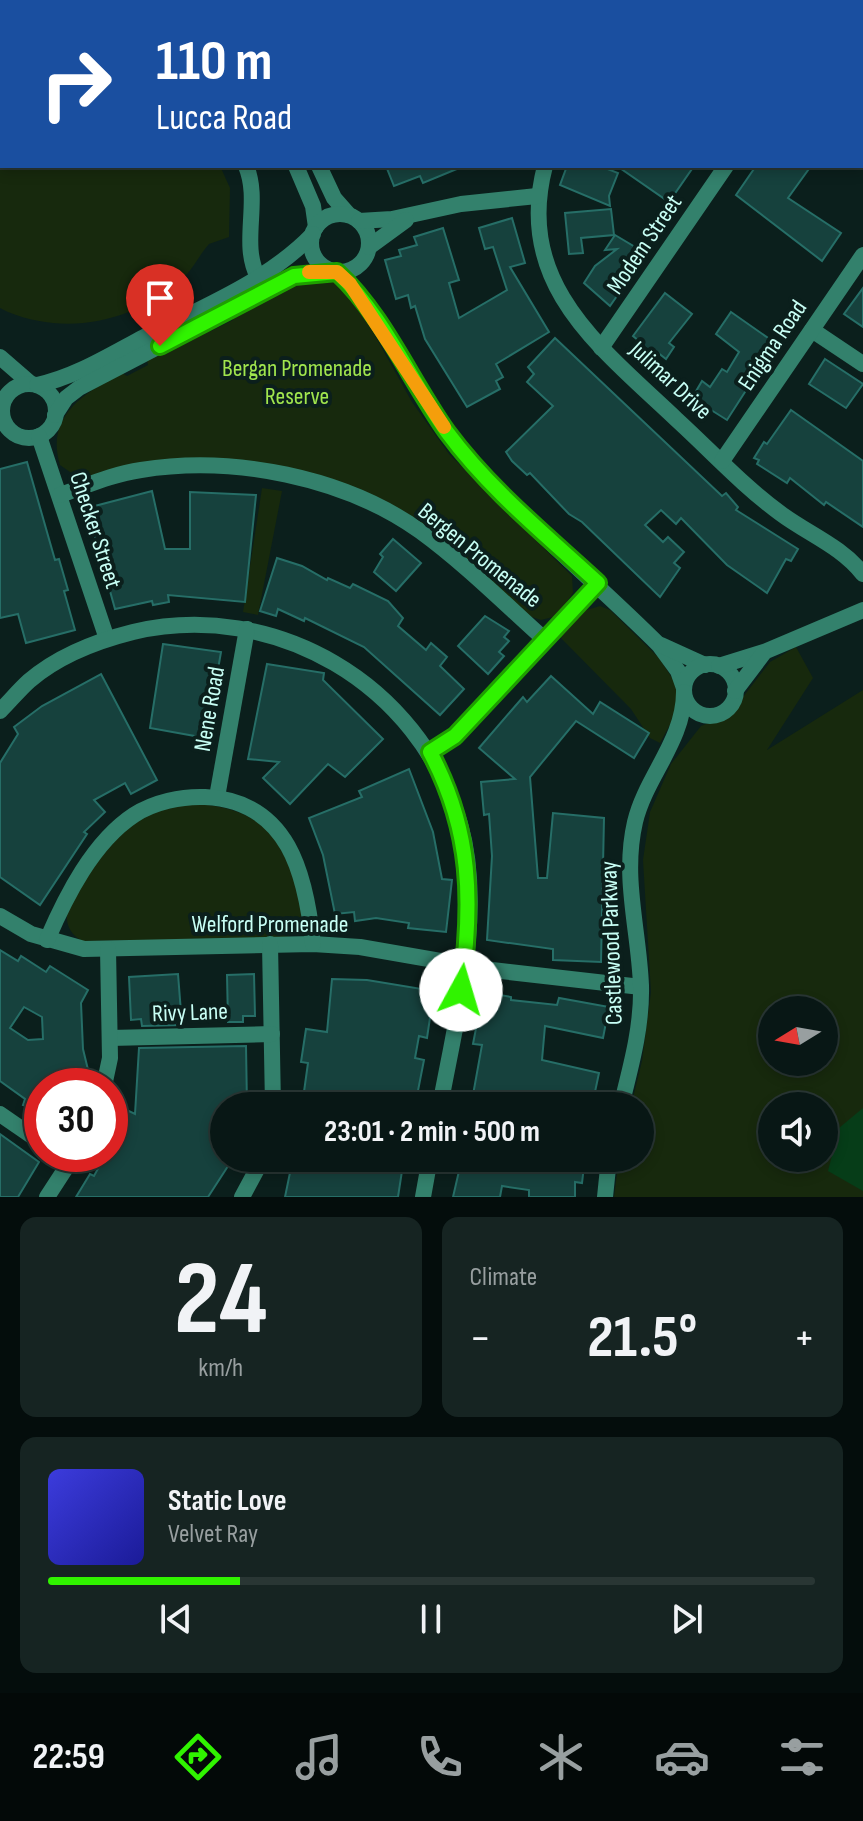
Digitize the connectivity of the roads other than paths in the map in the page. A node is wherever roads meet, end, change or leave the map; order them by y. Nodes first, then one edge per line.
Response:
1 (247, 168) edge
2 (297, 168) edge
3 (320, 168) edge
4 (544, 168) edge
5 (725, 168) edge
6 (537, 196) junction
7 (414, 215) junction
8 (354, 218) junction
9 (315, 231) junction
10 (367, 253) junction
11 (863, 255) edge
12 (333, 271) junction
13 (258, 277) junction
14 (370, 310) junction
15 (812, 330) junction
16 (601, 348) junction
17 (0, 357) edge
18 (863, 364) edge
19 (0, 383) edge
20 (33, 384) junction
21 (1, 409) edge
22 (55, 415) junction
23 (39, 436) junction
24 (21, 437) junction
25 (0, 440) edge
26 (722, 461) junction
27 (60, 495) junction
28 (863, 574) edge
29 (598, 583) junction
30 (863, 610) edge
31 (247, 629) junction
32 (107, 639) junction
33 (544, 639) junction
34 (659, 645) junction
35 (764, 652) junction
36 (712, 666) junction
37 (684, 690) junction
38 (735, 691) junction
39 (0, 711) edge
40 (705, 716) junction
41 (675, 738) junction
42 (430, 752) junction
43 (217, 797) junction
44 (0, 916) edge
45 (47, 940) junction
46 (270, 944) junction
47 (313, 944) junction
48 (108, 949) junction
49 (465, 966) junction
50 (641, 987) junction
51 (272, 1034) junction
52 (110, 1038) junction
53 (106, 1068) edge
54 (273, 1092) edge
55 (442, 1092) edge
56 (624, 1092) edge
57 (0, 1114) edge
58 (24, 1131) edge
59 (60, 1172) edge
60 (255, 1172) edge
61 (427, 1172) edge
62 (608, 1172) edge
63 (47, 1197) edge
64 (242, 1197) edge
65 (423, 1197) edge
66 (605, 1197) edge

1 - 13 street
2 - 9 street
3 - 8 street
4 - 6 street, Julimar Drive
5 - 16 street, Modem Street
6 - 7 street
6 - 16 street, Julimar Drive
7 - 8 street
7 - 10 street
8 - 9 street
8 - 10 street
9 - 12 street
9 - 13 street
10 - 12 street
10 - 14 street
11 - 15 street, Enigma Road
12 - 14 street
12 - 22 street
13 - 20 street
14 - 29 street
15 - 18 street
15 - 26 street, Enigma Road
16 - 26 street, Julimar Drive
17 - 20 street
19 - 21 street
20 - 21 street
20 - 22 street
21 - 24 street
22 - 23 street
23 - 24 street
23 - 27 street, Checker Street
24 - 25 street
26 - 28 street, Julimar Drive
27 - 32 street, Checker Street
27 - 33 street, Bergen Promenade
29 - 33 street
29 - 34 street
30 - 35 street
31 - 32 street
31 - 42 street
31 - 43 street, Nene Road
32 - 39 street
33 - 42 street
34 - 36 street
34 - 37 street
35 - 36 street
35 - 38 street
36 - 37 street
36 - 38 street
37 - 40 street
37 - 41 street, Castlewood Parkway
38 - 40 street
40 - 41 street, Castlewood Parkway
41 - 50 street, Castlewood Parkway
42 - 49 street
43 - 45 street
43 - 47 street
44 - 45 street, Welford Promenade
45 - 48 street, Welford Promenade
46 - 47 street, Welford Promenade
46 - 48 street, Welford Promenade
46 - 51 street
47 - 49 street, Welford Promenade
48 - 52 street
49 - 50 street, Welford Promenade
49 - 55 street
50 - 56 street, Castlewood Parkway
51 - 52 street, Rivy Lane
51 - 54 street
52 - 53 street
57 - 58 street
59 - 63 street
60 - 64 street
61 - 65 street
62 - 66 street

